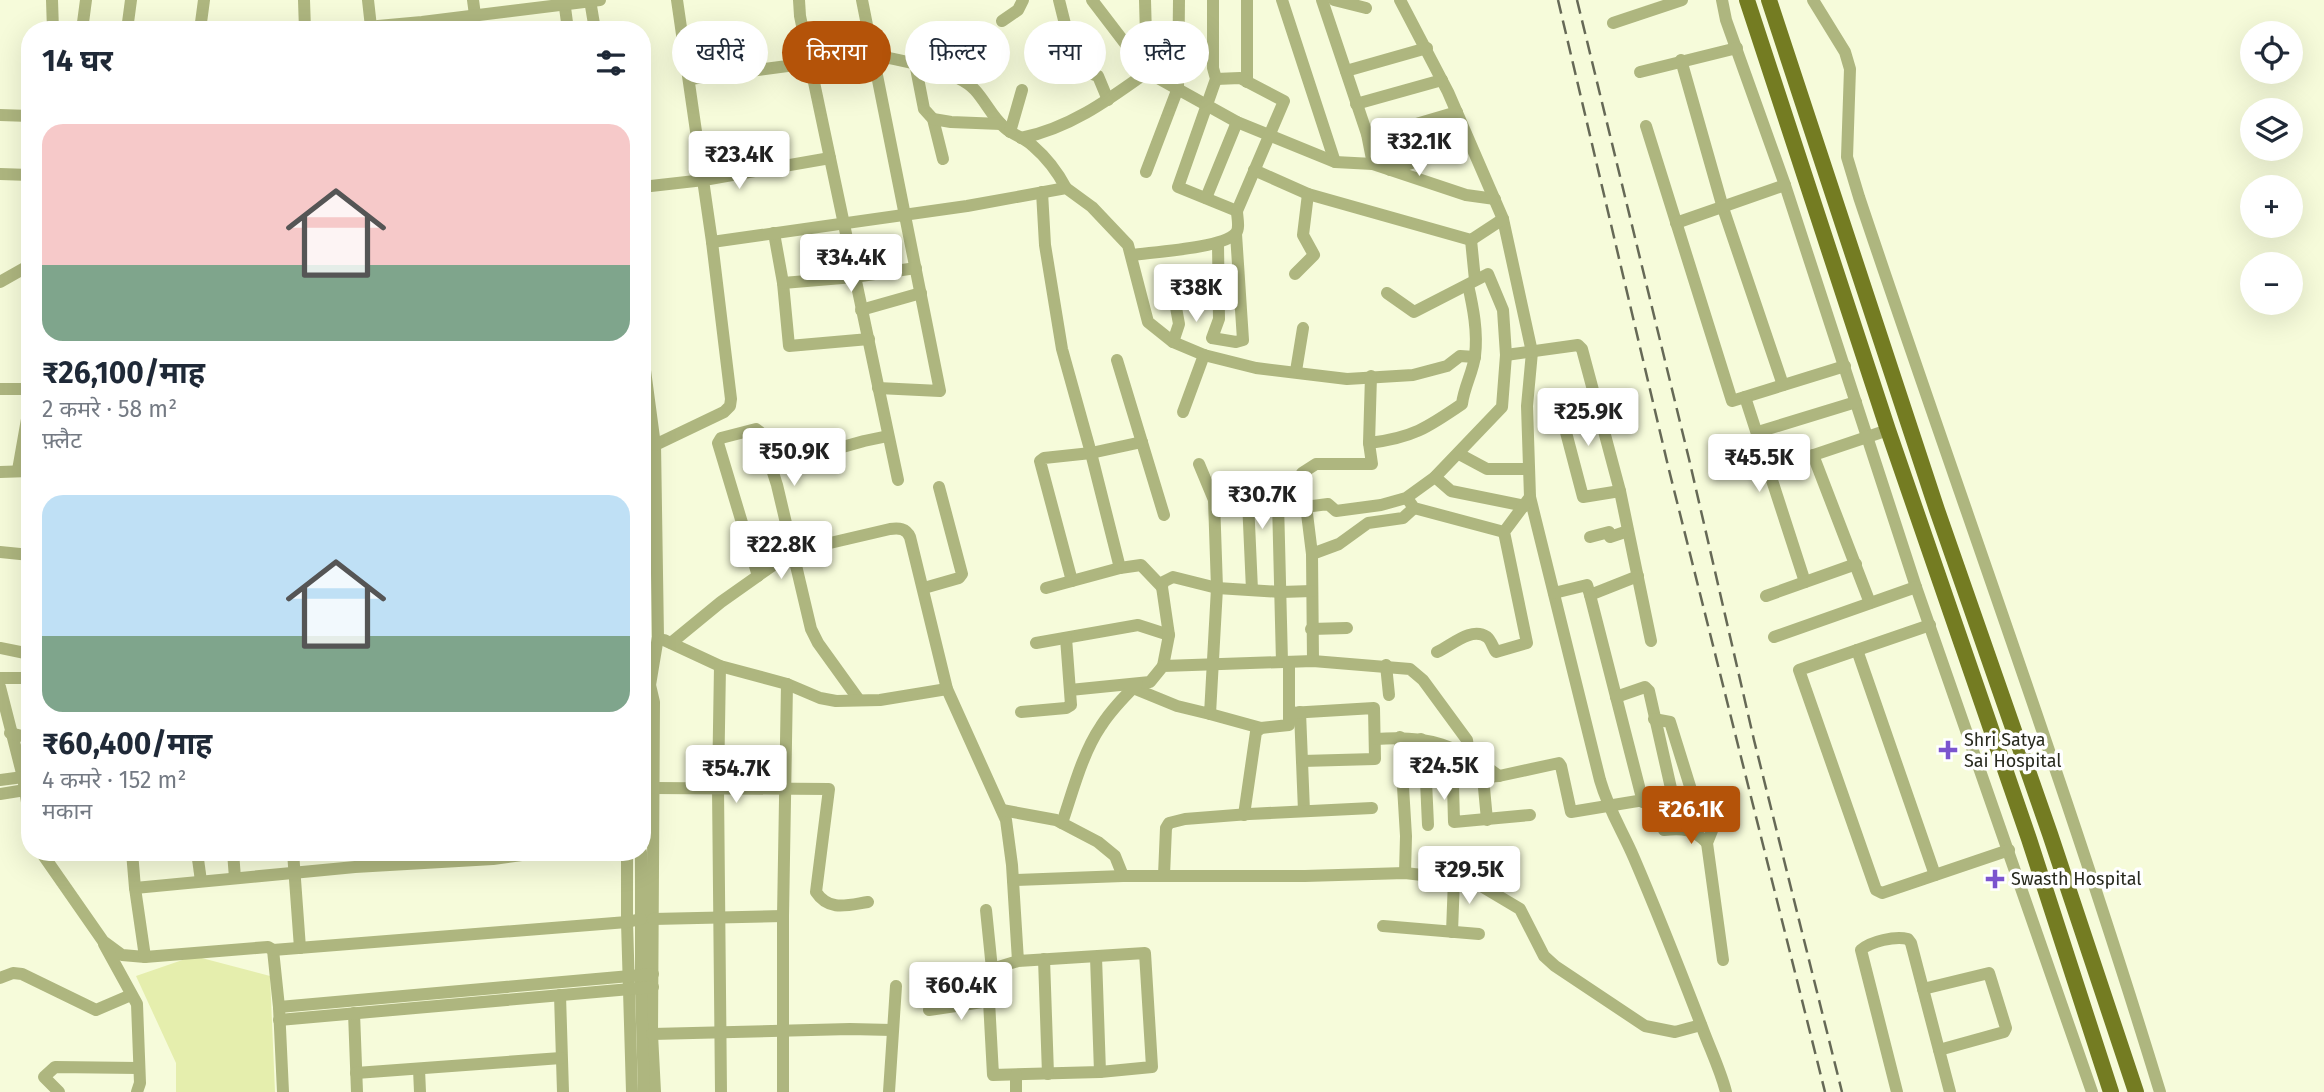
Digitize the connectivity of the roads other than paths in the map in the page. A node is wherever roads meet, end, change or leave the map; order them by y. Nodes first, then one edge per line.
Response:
1 (52, 0) edge
2 (86, 0) edge
3 (131, 0) edge
4 (204, 0) edge
5 (304, 0) edge
6 (368, 0) edge
7 (473, 0) edge
8 (593, 0) edge
9 (677, 0) edge
10 (799, 0) edge
11 (862, 0) edge
12 (1023, 0) edge
13 (1059, 0) edge
14 (1092, 0) edge
15 (1145, 0) edge
16 (1179, 0) edge
17 (1213, 0) edge
18 (1247, 0) edge
19 (1282, 0) edge
20 (1322, 0) edge
21 (1334, 0) edge
22 (1400, 0) edge
23 (1682, 0) edge
24 (1722, 0) edge
25 (1747, 0) edge
26 (1769, 0) edge
27 (1813, 0) edge
28 (564, 3) edge
29 (1366, 8) dead end
30 (475, 15) junction
31 (53, 21) edge
32 (83, 21) edge
33 (128, 21) edge
34 (201, 21) edge
35 (305, 21) edge
36 (370, 21) edge
37 (446, 21) edge
38 (567, 21) edge
39 (594, 21) edge
40 (680, 21) edge
41 (801, 21) edge
42 (867, 21) edge
43 (1002, 21) dead end
44 (1146, 21) edge
45 (1613, 23) dead end
46 (1120, 37) edge
47 (1427, 48) junction
48 (1737, 48) junction
49 (1681, 60) junction
50 (1346, 71) junction
51 (1640, 72) dead end
52 (1216, 79) junction
53 (1441, 80) junction
54 (1247, 82) junction
55 (691, 84) edge
56 (814, 84) edge
57 (880, 84) edge
58 (919, 84) edge
59 (968, 84) edge
60 (1130, 84) edge
61 (1170, 84) edge
62 (1178, 88) junction
63 (1022, 90) dead end
64 (1108, 100) junction
65 (1356, 104) junction
66 (1208, 106) junction
67 (1457, 112) junction
68 (0, 115) edge
69 (21, 116) edge
70 (933, 119) junction
71 (1237, 122) junction
72 (1646, 126) dead end
73 (1011, 131) junction
74 (1367, 134) junction
75 (1269, 135) junction
76 (1439, 154) dead end
77 (830, 158) junction
78 (943, 159) dead end
79 (1335, 162) junction
80 (1373, 164) junction
81 (1254, 170) junction
82 (1390, 170) junction
83 (1146, 172) dead end
84 (0, 174) edge
85 (21, 175) edge
86 (704, 180) junction
87 (1786, 185) junction
88 (651, 186) edge
89 (1066, 188) junction
90 (1042, 192) junction
91 (1308, 194) junction
92 (1206, 198) junction
93 (1495, 199) junction
94 (1723, 208) junction
95 (1237, 211) junction
96 (906, 214) junction
97 (1503, 219) junction
98 (844, 222) junction
99 (1676, 223) junction
100 (774, 233) junction
101 (1236, 233) junction
102 (1471, 240) junction
103 (712, 242) junction
104 (1218, 244) junction
105 (1132, 255) junction
106 (916, 268) junction
107 (21, 270) edge
108 (1295, 274) dead end
109 (854, 277) junction
110 (0, 282) edge
111 (1471, 282) junction
112 (783, 283) junction
113 (921, 293) junction
114 (1387, 293) dead end
115 (1175, 302) dead end
116 (861, 310) junction
117 (1303, 328) dead end
118 (1212, 338) junction
119 (869, 339) junction
120 (1173, 342) junction
121 (1532, 352) junction
122 (1205, 355) junction
123 (1506, 355) junction
124 (1475, 357) junction
125 (1117, 360) dead end
126 (1845, 366) junction
127 (1296, 371) junction
128 (1371, 376) junction
129 (1783, 385) junction
130 (878, 388) junction
131 (0, 389) edge
132 (21, 389) edge
133 (1745, 397) junction
134 (1558, 402) dead end
135 (1856, 402) junction
136 (1183, 412) dead end
137 (651, 415) edge
138 (1888, 430) junction
139 (1758, 432) junction
140 (1868, 435) junction
141 (888, 436) junction
142 (1142, 442) junction
143 (1369, 443) junction
144 (655, 445) junction
145 (1091, 453) junction
146 (1459, 454) junction
147 (1813, 455) junction
148 (1199, 464) dead end
149 (771, 467) junction
150 (1528, 469) junction
151 (21, 470) edge
152 (1769, 470) junction
153 (0, 472) edge
154 (1436, 477) junction
155 (898, 480) dead end
156 (939, 487) dead end
157 (1620, 491) junction
158 (1214, 500) junction
159 (1248, 501) junction
160 (1528, 501) junction
161 (1278, 502) junction
162 (1410, 503) junction
163 (1305, 507) junction
164 (1164, 515) dead end
165 (1628, 531) junction
166 (1504, 532) junction
167 (1590, 537) dead end
168 (0, 552) edge
169 (21, 554) edge
170 (793, 554) junction
171 (1312, 554) junction
172 (1856, 564) junction
173 (1121, 568) junction
174 (758, 576) junction
175 (1638, 576) junction
176 (1072, 581) junction
177 (1805, 582) junction
178 (1162, 587) junction
179 (1916, 587) junction
180 (923, 588) junction
181 (1046, 588) dead end
182 (1217, 588) junction
183 (1252, 590) junction
184 (1311, 591) junction
185 (1281, 592) junction
186 (1554, 593) junction
187 (1590, 595) junction
188 (1766, 596) dead end
189 (1870, 603) junction
190 (1930, 625) junction
191 (1347, 628) dead end
192 (1311, 629) junction
193 (1169, 635) junction
194 (657, 637) junction
195 (1774, 637) dead end
196 (1066, 638) junction
197 (1651, 640) dead end
198 (671, 643) junction
199 (1036, 643) dead end
200 (0, 648) edge
201 (1857, 650) junction
202 (21, 652) edge
203 (1437, 652) dead end
204 (1313, 661) junction
205 (1285, 662) junction
206 (1214, 664) junction
207 (1386, 665) junction
208 (720, 666) junction
209 (1163, 666) junction
210 (0, 678) edge
211 (21, 678) edge
212 (651, 678) edge
213 (787, 684) junction
214 (1135, 686) junction
215 (0, 687) edge
216 (947, 689) junction
217 (1070, 691) junction
218 (1390, 695) dead end
219 (1616, 696) junction
220 (859, 700) junction
221 (1021, 712) dead end
222 (1295, 713) junction
223 (1210, 714) junction
224 (1654, 719) junction
225 (6, 726) edge
226 (1261, 729) junction
227 (1400, 737) junction
228 (1376, 739) junction
229 (1421, 739) junction
230 (1452, 748) junction
231 (1469, 754) junction
232 (1302, 761) junction
233 (21, 774) edge
234 (1499, 776) junction
235 (1483, 778) junction
236 (1451, 779) junction
237 (0, 780) edge
238 (1426, 781) junction
239 (21, 784) edge
240 (21, 785) edge
241 (718, 788) junction
242 (785, 788) junction
243 (651, 789) edge
244 (0, 794) edge
245 (1674, 795) junction
246 (1693, 796) junction
247 (1643, 802) junction
248 (1607, 806) junction
249 (1372, 807) dead end
250 (1002, 810) junction
251 (1304, 811) junction
252 (1244, 815) junction
253 (1530, 815) dead end
254 (1486, 820) junction
255 (1062, 823) junction
256 (1428, 825) dead end
257 (1680, 828) junction
258 (1664, 830) dead end
259 (1707, 843) junction
260 (2009, 850) junction
261 (47, 861) edge
262 (133, 861) edge
263 (198, 861) edge
264 (234, 861) edge
265 (294, 861) edge
266 (355, 861) edge
267 (396, 861) edge
268 (628, 861) edge
269 (642, 861) edge
270 (646, 861) edge
271 (355, 867) junction
272 (1405, 873) junction
273 (295, 874) junction
274 (1164, 875) junction
275 (1935, 875) junction
276 (1123, 876) junction
277 (235, 878) junction
278 (1454, 879) junction
279 (1013, 880) junction
280 (201, 881) junction
281 (135, 888) junction
282 (868, 902) dead end
283 (986, 909) dead end
284 (783, 916) junction
285 (720, 917) junction
286 (647, 919) junction
287 (627, 922) junction
288 (1383, 926) dead end
289 (1452, 932) junction
290 (1479, 934) dead end
291 (103, 941) junction
292 (300, 948) junction
293 (273, 950) junction
294 (145, 957) junction
295 (1096, 957) junction
296 (1044, 959) junction
297 (1723, 960) dead end
298 (1018, 961) junction
299 (992, 969) junction
300 (1, 976) edge
301 (640, 981) junction
302 (896, 986) dead end
303 (1923, 989) junction
304 (131, 995) junction
305 (560, 995) junction
306 (989, 1001) junction
307 (929, 1010) dead end
308 (279, 1013) junction
309 (354, 1013) junction
310 (1701, 1025) junction
311 (784, 1030) junction
312 (892, 1030) junction
313 (720, 1032) junction
314 (652, 1034) junction
315 (1939, 1050) junction
316 (561, 1058) junction
317 (138, 1068) junction
318 (419, 1069) junction
319 (1100, 1072) junction
320 (356, 1073) junction
321 (1048, 1074) junction
322 (1016, 1075) junction
323 (59, 1092) edge
324 (136, 1092) edge
325 (283, 1092) edge
326 (357, 1092) edge
327 (420, 1092) edge
328 (563, 1092) edge
329 (632, 1092) edge
330 (644, 1092) edge
331 (655, 1092) edge
332 (721, 1092) edge
333 (783, 1092) edge
334 (889, 1092) edge
335 (1016, 1092) edge
336 (1726, 1092) edge
337 (1897, 1092) edge
338 (1950, 1092) edge
339 (2092, 1092) edge
340 (2112, 1092) edge
341 (2136, 1092) edge
342 (2160, 1092) edge

1 - 31 street
2 - 32 street
3 - 33 street
4 - 34 street
5 - 35 street
6 - 36 street
7 - 30 street
8 - 28 street
8 - 39 street
9 - 40 street
10 - 41 street
11 - 42 street
12 - 43 street
13 - 64 street
14 - 46 street
15 - 44 street
16 - 62 street
17 - 52 street
18 - 54 street
19 - 79 street
20 - 50 street
21 - 29 street
22 - 47 street
23 - 45 street
24 - 48 street
25 - 138 main road
26 - 341 main road
27 - 342 street
28 - 30 street
28 - 38 street
30 - 37 street
47 - 50 street
47 - 53 street
48 - 49 street
48 - 87 street
49 - 51 street
49 - 94 street
50 - 65 street
52 - 54 street
52 - 66 street
53 - 65 street
53 - 67 street
54 - 75 street
55 - 86 street
56 - 77 street
57 - 96 street
58 - 70 street
59 - 73 street
60 - 64 street
61 - 62 street
62 - 66 street
62 - 83 street
63 - 73 street
64 - 73 street
65 - 74 street
66 - 71 street
66 - 92 street
67 - 74 street
67 - 93 street
68 - 69 street
70 - 73 street
70 - 78 street
71 - 75 street
71 - 92 street
72 - 99 street
73 - 89 street
74 - 80 street
75 - 79 street
75 - 81 street
76 - 82 street
77 - 86 street
77 - 98 street
79 - 80 street
80 - 82 street
81 - 91 street
81 - 95 street
82 - 93 street
84 - 85 street
86 - 88 street
86 - 103 street
87 - 94 street
87 - 126 street
89 - 90 street
89 - 105 street
90 - 96 street
90 - 145 street
91 - 102 street
91 - 108 street
92 - 95 street
93 - 97 street
94 - 99 street
94 - 129 street
95 - 101 street
96 - 98 street
96 - 106 street
97 - 102 street
97 - 121 street
98 - 100 street
98 - 109 street
99 - 133 street
100 - 103 street
100 - 112 street
101 - 104 street
101 - 118 street
102 - 111 street
103 - 144 street
104 - 105 street
104 - 118 street
105 - 120 street
106 - 109 street
106 - 113 street
107 - 110 street
109 - 112 street
109 - 116 street
111 - 114 street
111 - 123 street
111 - 124 street
112 - 119 street
113 - 116 street
113 - 130 street
115 - 120 street
116 - 119 street
117 - 127 street
118 - 122 street
119 - 130 street
120 - 122 street
121 - 123 street
121 - 150 street
121 - 157 street
122 - 127 street
122 - 136 street
123 - 146 street
124 - 128 street
124 - 143 street
125 - 142 street
126 - 129 street
126 - 135 street
127 - 128 street
128 - 143 street
129 - 133 street
130 - 141 street
131 - 132 street
133 - 139 street
134 - 157 street
135 - 139 street
135 - 140 street
137 - 144 street
138 - 140 street
138 - 340 main road
139 - 152 street
140 - 147 street
140 - 179 street
141 - 149 street
141 - 155 street
142 - 145 street
142 - 164 street
143 - 163 street
144 - 194 street
145 - 173 street
145 - 176 street
146 - 150 street
146 - 154 street
147 - 152 street
147 - 172 street
148 - 158 street
149 - 170 street
149 - 174 street
150 - 160 street
151 - 153 street
152 - 177 street
154 - 160 street
154 - 162 street
156 - 180 street
157 - 165 street
158 - 159 street
158 - 182 street
159 - 161 street
159 - 183 street
160 - 166 street
160 - 186 street
161 - 163 street
161 - 185 street
162 - 163 street
162 - 166 street
162 - 171 street
163 - 171 street
165 - 167 street
165 - 175 street
166 - 203 street
168 - 169 street
170 - 174 street
170 - 180 street
170 - 220 street
171 - 184 street
172 - 177 street
172 - 189 street
173 - 176 street
173 - 178 street
174 - 198 street
175 - 187 street
175 - 197 street
176 - 181 street
177 - 188 street
178 - 182 street
178 - 193 street
179 - 189 street
179 - 190 street
180 - 216 street
182 - 183 street
182 - 206 street
183 - 185 street
184 - 185 street
184 - 192 street
185 - 205 street
186 - 187 street
186 - 248 street
187 - 219 street
189 - 195 street
190 - 201 street
190 - 260 street
191 - 192 street
192 - 204 street
193 - 196 street
193 - 209 street
194 - 198 street
194 - 212 street
196 - 199 street
196 - 217 street
198 - 208 street
200 - 202 street
201 - 275 street
201 - 275 street
204 - 205 street
204 - 207 street
205 - 206 street
205 - 222 street
206 - 209 street
206 - 223 street
207 - 218 street
207 - 231 street
208 - 213 street
208 - 241 street
209 - 214 street
210 - 211 street
213 - 220 street
213 - 242 street
214 - 217 street
214 - 223 street
214 - 255 street
215 - 225 street
216 - 220 street
216 - 250 street
217 - 221 street
219 - 224 street
219 - 247 street
222 - 226 street
222 - 228 street
222 - 232 street
223 - 226 street
224 - 245 street
224 - 246 street
225 - 233 street
226 - 252 street
227 - 228 street
227 - 229 street
227 - 272 street
228 - 232 street
229 - 230 street
229 - 238 street
230 - 231 street
230 - 236 street
231 - 234 street
232 - 251 street
234 - 235 street
234 - 248 street
235 - 236 street
235 - 254 street
236 - 238 street
236 - 254 street
237 - 239 street
238 - 256 street
240 - 244 street
241 - 242 street
241 - 243 street
241 - 285 street
242 - 282 street
242 - 284 street
245 - 246 street
245 - 247 street
245 - 257 street
246 - 259 street
247 - 248 street
248 - 310 street
249 - 251 street
250 - 255 street
250 - 279 street
251 - 252 street
252 - 274 street
253 - 254 street
255 - 276 street
257 - 258 street
257 - 259 street
259 - 297 street
260 - 275 street
260 - 339 street
261 - 291 street
262 - 281 street
263 - 280 street
264 - 277 street
265 - 273 street
266 - 271 street
267 - 271 street
268 - 287 street
269 - 286 street
270 - 286 street
271 - 273 street
272 - 274 street
272 - 278 street
273 - 277 street
273 - 292 street
274 - 276 street
276 - 279 street
277 - 280 street
278 - 289 street
278 - 310 street
279 - 298 street
280 - 281 street
281 - 294 street
283 - 299 street
284 - 285 street
284 - 311 street
285 - 286 street
285 - 313 street
286 - 287 street
286 - 301 street
287 - 292 street
287 - 301 street
288 - 289 street
289 - 290 street
291 - 294 street
291 - 304 street
292 - 293 street
293 - 294 street
293 - 308 street
295 - 296 street
295 - 319 street
295 - 319 street
296 - 298 street
296 - 321 street
298 - 299 street
299 - 306 street
300 - 304 street
301 - 305 street
301 - 308 street
301 - 314 street
301 - 329 street
301 - 330 street
302 - 312 street
303 - 315 street
303 - 315 street
303 - 337 street
304 - 317 street
305 - 309 street
305 - 316 street
306 - 307 street
306 - 322 street
308 - 309 street
308 - 325 street
309 - 320 street
310 - 336 street
311 - 312 street
311 - 313 street
311 - 333 street
312 - 334 street
313 - 314 street
313 - 332 street
314 - 331 street
315 - 338 street
316 - 318 street
316 - 328 street
317 - 323 street
317 - 324 street
318 - 320 street
318 - 327 street
319 - 321 street
320 - 326 street
321 - 322 street
322 - 335 street

